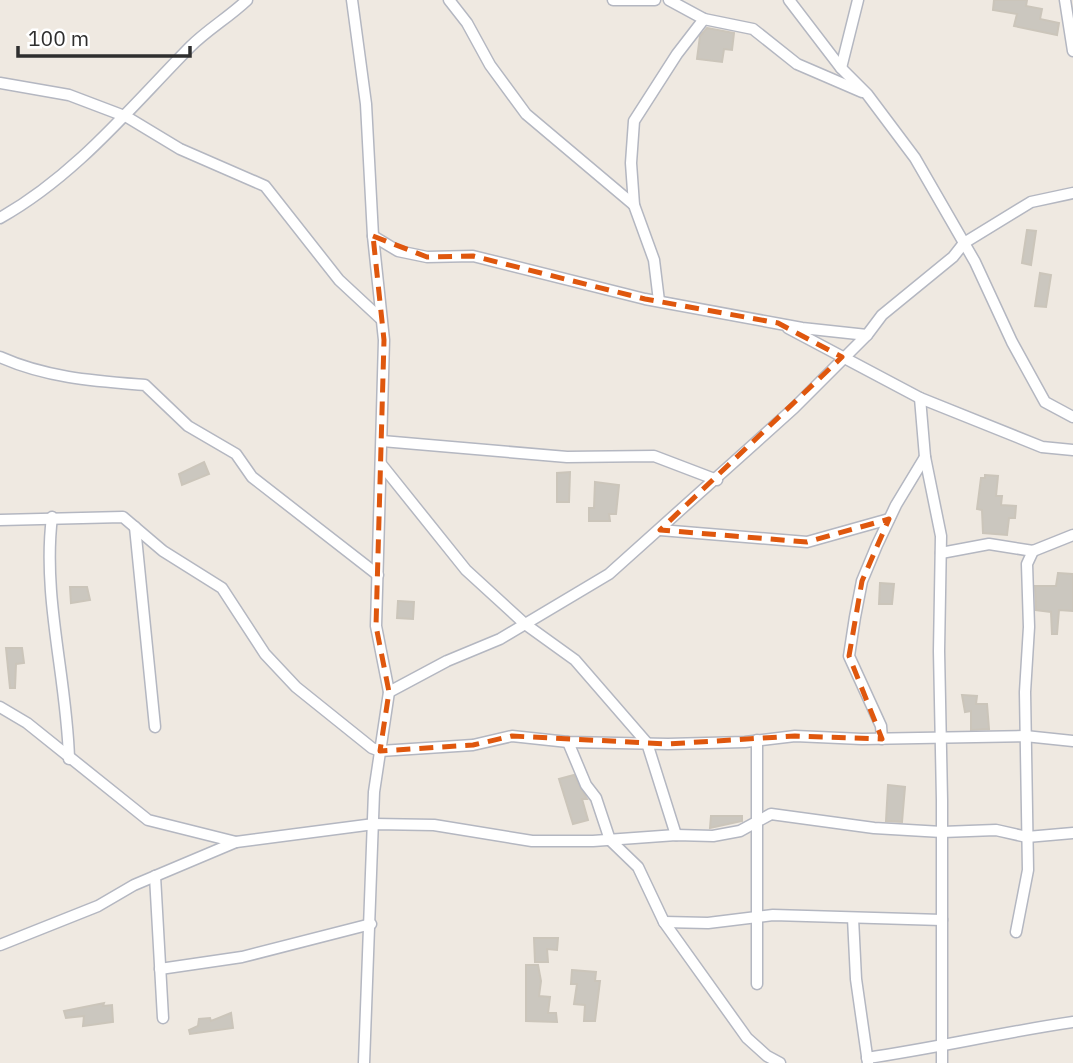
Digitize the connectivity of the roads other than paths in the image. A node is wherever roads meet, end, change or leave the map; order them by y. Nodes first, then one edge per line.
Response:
1 (247, 0) edge
2 (352, 0) edge
3 (449, 0) edge
4 (612, 0) edge
5 (655, 0) edge
6 (669, 0) edge
7 (789, 0) edge
8 (858, 0) edge
9 (1065, 0) edge
10 (704, 19) junction
11 (1073, 51) edge
12 (841, 68) junction
13 (0, 83) edge
14 (867, 94) junction
15 (127, 117) junction
16 (1073, 193) edge
17 (634, 205) junction
18 (0, 218) edge
19 (373, 236) junction
20 (964, 243) junction
21 (659, 301) junction
22 (381, 320) junction
23 (778, 323) junction
24 (867, 335) junction
25 (0, 357) edge
26 (842, 357) junction
27 (920, 398) junction
28 (1073, 417) edge
29 (382, 441) junction
30 (1073, 450) edge
31 (925, 457) junction
32 (381, 464) junction
33 (717, 480) junction
34 (52, 517) junction
35 (889, 519) junction
36 (0, 520) edge
37 (135, 527) junction
38 (660, 530) junction
39 (1073, 535) edge
40 (1032, 551) junction
41 (941, 553) junction
42 (378, 575) junction
43 (525, 624) junction
44 (388, 692) junction
45 (0, 707) edge
46 (155, 727) dead end
47 (1025, 736) junction
48 (940, 738) junction
49 (882, 739) junction
50 (757, 740) junction
51 (1073, 741) edge
52 (568, 742) junction
53 (647, 743) junction
54 (380, 751) junction
55 (69, 759) junction
56 (756, 822) junction
57 (374, 824) junction
58 (942, 832) junction
59 (1073, 833) edge
60 (676, 835) junction
61 (1027, 838) junction
62 (610, 840) junction
63 (236, 842) junction
64 (155, 876) junction
65 (755, 917) junction
66 (853, 918) junction
67 (942, 920) junction
68 (664, 922) junction
69 (371, 924) junction
70 (1016, 932) dead end
71 (0, 945) edge
72 (160, 968) junction
73 (757, 984) dead end
74 (163, 1018) dead end
75 (1073, 1021) edge
76 (942, 1048) junction
77 (867, 1061) edge
78 (364, 1063) edge
79 (780, 1063) edge
80 (942, 1063) edge

1 - 15 street
2 - 19 street
3 - 17 street
4 - 5 street
6 - 10 street
7 - 12 street
8 - 12 street
9 - 11 street
10 - 14 street
10 - 17 street
12 - 14 street
13 - 15 street
14 - 20 street
15 - 18 street
15 - 22 street
16 - 20 street
17 - 21 street
19 - 21 street
19 - 22 street
20 - 24 street
20 - 28 street
21 - 23 street
22 - 29 street
23 - 24 street
23 - 26 street
24 - 26 street
25 - 42 street
26 - 27 street
26 - 33 street
27 - 30 street
27 - 31 street
29 - 32 street
29 - 33 street
31 - 35 street
31 - 41 street
32 - 42 street
32 - 43 street
33 - 38 street
34 - 36 street
34 - 37 street
34 - 55 street
35 - 38 street
35 - 49 street
37 - 46 street
37 - 54 street
38 - 43 street
39 - 40 street
40 - 41 street
40 - 47 street
41 - 48 street
42 - 44 street
43 - 44 street
43 - 53 street
44 - 54 street
45 - 55 street
47 - 48 street
47 - 51 street
47 - 61 street
48 - 49 street
48 - 58 street
49 - 50 street
50 - 53 street
50 - 56 street
52 - 53 street
52 - 54 street
52 - 62 street
53 - 60 street
54 - 57 street
55 - 63 street
56 - 58 street
56 - 60 street
56 - 65 street
57 - 62 street
57 - 63 street
57 - 69 street
58 - 61 street
58 - 67 street
59 - 61 street
60 - 62 street
61 - 70 street
62 - 68 street
63 - 64 street
64 - 71 street
64 - 72 street
65 - 66 street
65 - 68 street
65 - 73 street
66 - 67 street
66 - 77 street
67 - 76 street
68 - 79 street
69 - 72 street
69 - 78 street
72 - 74 street
75 - 76 street
76 - 77 street
76 - 80 street

